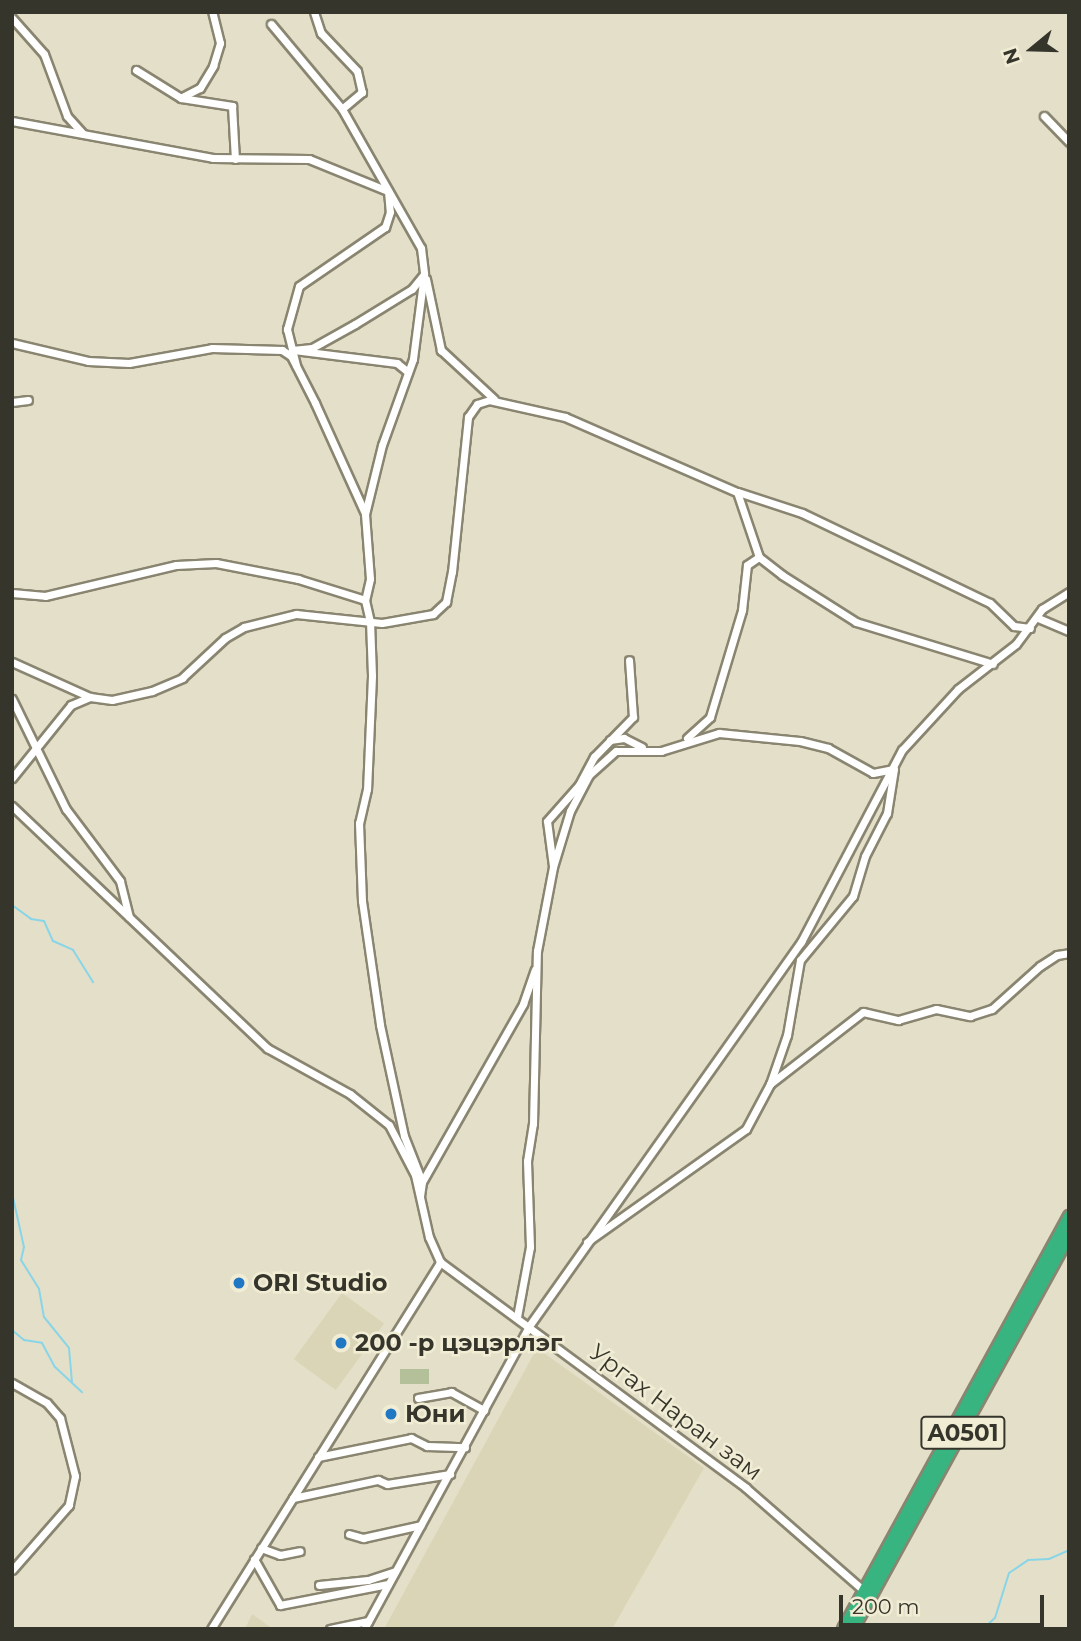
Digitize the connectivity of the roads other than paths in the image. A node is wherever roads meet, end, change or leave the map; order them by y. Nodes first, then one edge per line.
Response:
1 (212, 12) edge
2 (314, 12) edge
3 (12, 18) edge
4 (271, 24) dead end
5 (136, 70) dead end
6 (181, 98) junction
7 (342, 109) junction
8 (1044, 116) dead end
9 (12, 121) edge
10 (85, 135) junction
11 (1069, 142) edge
12 (234, 159) junction
13 (388, 191) junction
14 (425, 274) junction
15 (12, 343) edge
16 (292, 350) junction
17 (296, 366) junction
18 (408, 372) junction
19 (28, 400) dead end
20 (498, 401) junction
21 (12, 402) edge
22 (737, 492) junction
23 (365, 514) junction
24 (759, 557) junction
25 (1069, 592) edge
26 (12, 593) edge
27 (365, 600) junction
28 (1038, 618) junction
29 (370, 621) junction
30 (1030, 628) junction
31 (1069, 631) edge
32 (629, 660) dead end
33 (12, 662) edge
34 (993, 664) junction
35 (90, 697) junction
36 (12, 699) edge
37 (609, 740) junction
38 (684, 741) junction
39 (38, 748) junction
40 (645, 749) junction
41 (894, 769) junction
42 (589, 775) junction
43 (12, 778) edge
44 (12, 806) edge
45 (553, 867) junction
46 (129, 917) junction
47 (1069, 953) edge
48 (537, 963) junction
49 (770, 1084) junction
50 (422, 1182) junction
51 (420, 1196) junction
52 (1069, 1216) edge
53 (1069, 1236) edge
54 (585, 1243) junction
55 (440, 1262) junction
56 (517, 1317) junction
57 (529, 1326) junction
58 (12, 1383) edge
59 (418, 1398) dead end
60 (484, 1410) junction
61 (465, 1447) junction
62 (318, 1457) junction
63 (450, 1474) junction
64 (293, 1498) junction
65 (422, 1525) junction
66 (349, 1534) dead end
67 (261, 1548) junction
68 (300, 1551) dead end
69 (254, 1559) junction
70 (12, 1570) edge
71 (396, 1571) junction
72 (388, 1584) junction
73 (319, 1585) dead end
74 (863, 1590) junction
75 (366, 1625) edge
76 (211, 1629) edge
77 (330, 1629) edge
78 (843, 1629) edge
79 (853, 1629) edge

1 - 6 street
2 - 7 street
3 - 10 street
4 - 7 street
5 - 6 street
6 - 12 street
7 - 13 street
8 - 11 street
9 - 10 street
10 - 12 street
12 - 13 street
13 - 14 street
13 - 16 street
14 - 16 street
14 - 18 street
14 - 20 street
15 - 17 street
16 - 17 street
16 - 18 street
17 - 23 street
18 - 23 street
19 - 21 street
20 - 22 street
20 - 29 street
22 - 24 street
22 - 30 street
23 - 27 street
24 - 34 street
24 - 38 street
25 - 28 street
26 - 27 street
27 - 29 street
28 - 30 street
28 - 31 street
29 - 35 street
29 - 50 street
30 - 34 street
32 - 37 street
33 - 35 street
34 - 41 street
35 - 39 street
36 - 39 street
37 - 40 street
37 - 42 street
37 - 45 street
38 - 40 street
38 - 41 street
39 - 43 street
39 - 46 street
40 - 42 street
41 - 49 street
41 - 54 street
42 - 45 street
44 - 46 street
45 - 48 street
46 - 51 street
47 - 49 street
48 - 50 street
48 - 56 street
49 - 54 street
50 - 51 street
51 - 55 street
52 - 74 highway, A0501
53 - 79 highway, A0501
54 - 57 street
55 - 56 street, Ургах Наран зам
55 - 62 street
56 - 57 street, Ургах Наран зам
57 - 60 street
57 - 74 street, Ургах Наран зам
58 - 70 street
59 - 60 street
60 - 61 street
61 - 62 street
61 - 63 street
62 - 64 street
63 - 64 street
63 - 65 street
64 - 67 street
65 - 66 street
65 - 71 street
67 - 68 street
67 - 69 street
69 - 72 street
69 - 76 street
71 - 72 street
71 - 73 street
72 - 75 street
74 - 78 highway, A0501
75 - 77 street

